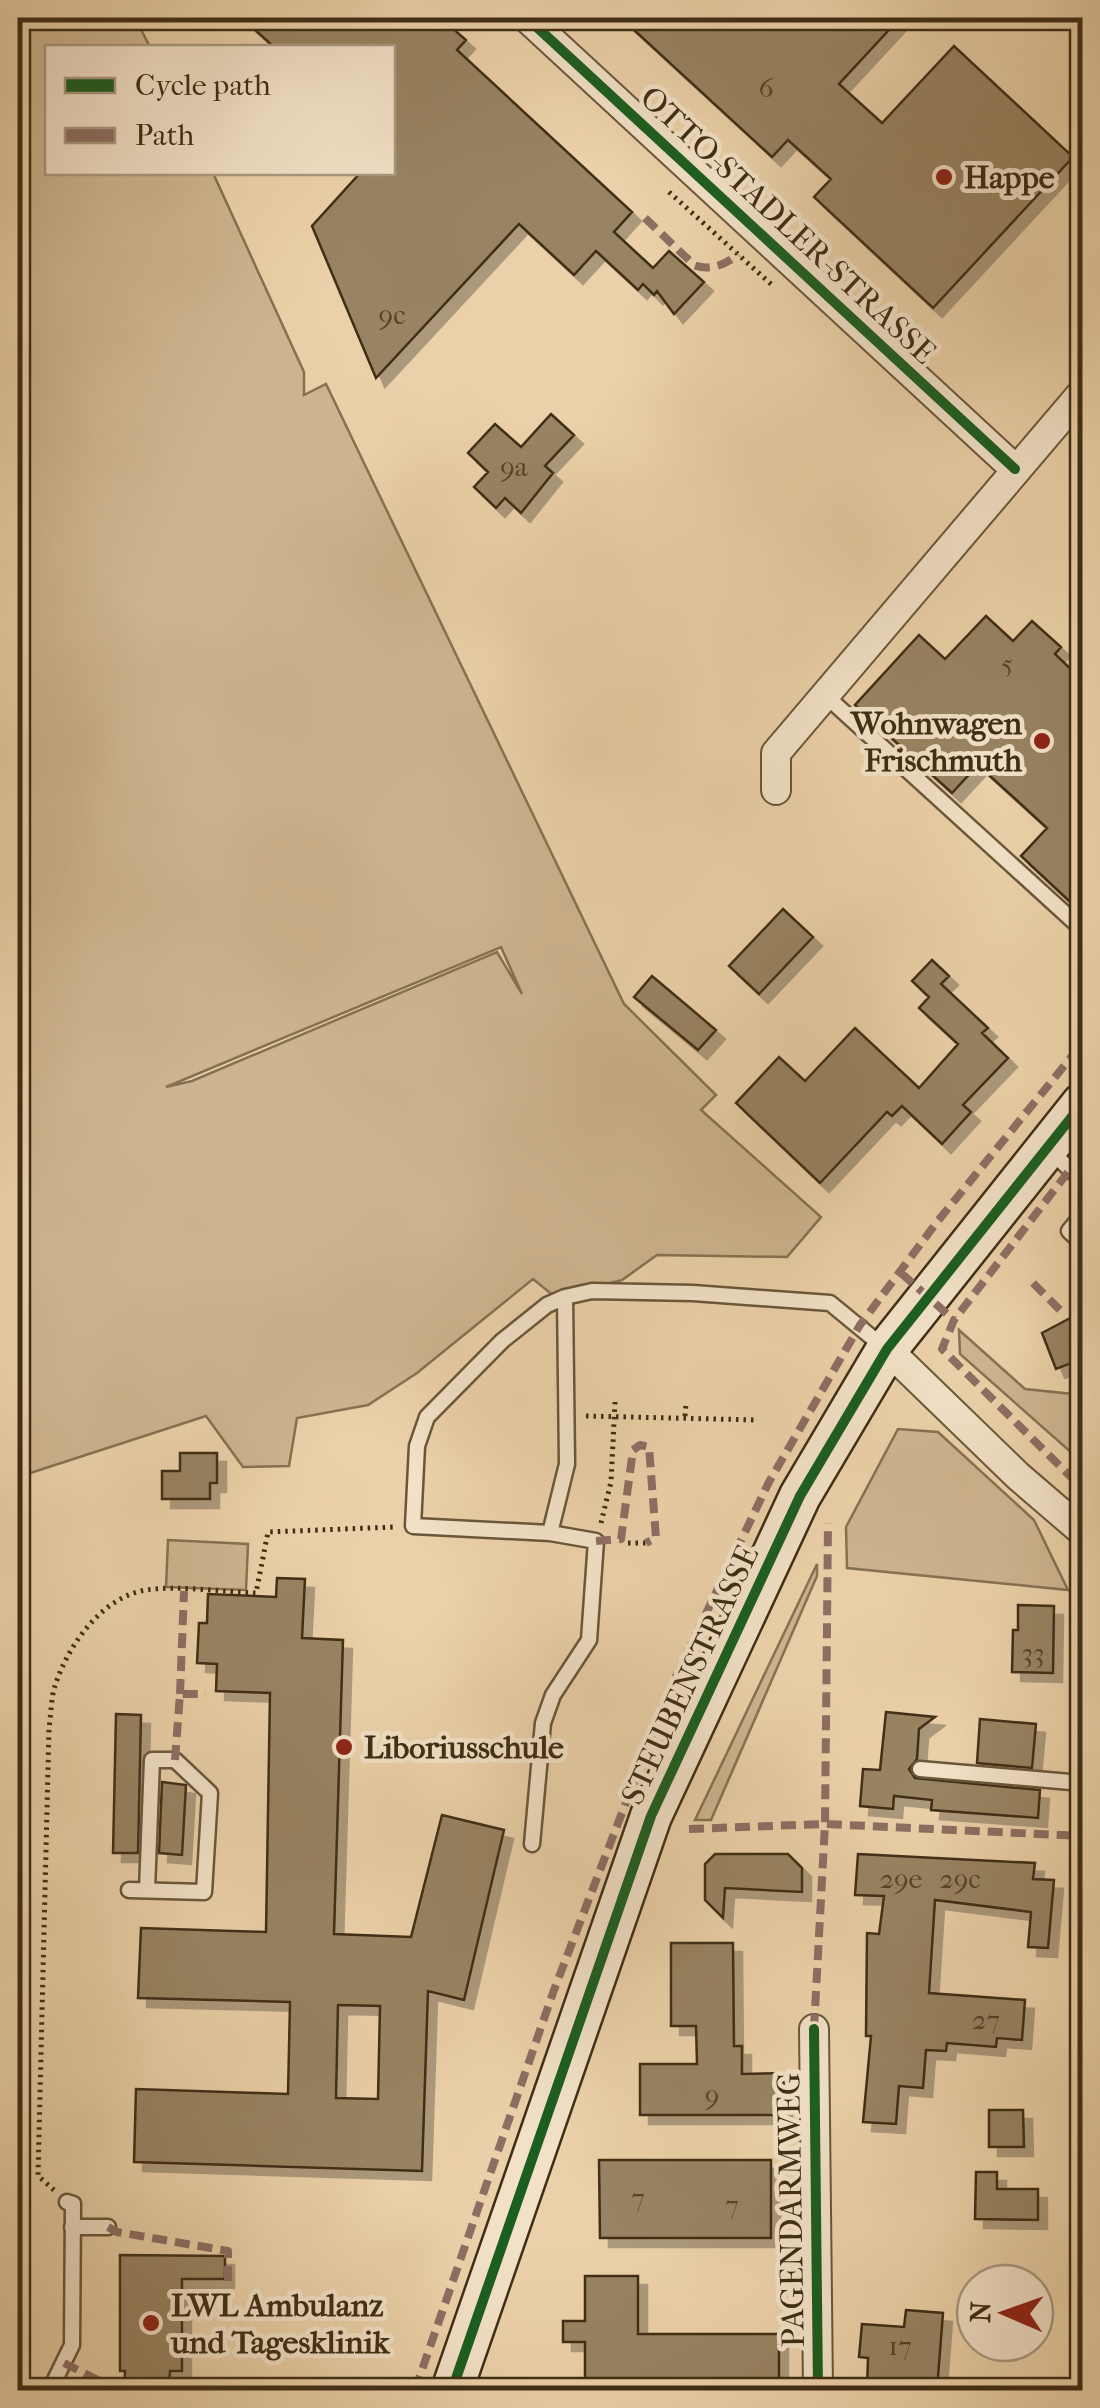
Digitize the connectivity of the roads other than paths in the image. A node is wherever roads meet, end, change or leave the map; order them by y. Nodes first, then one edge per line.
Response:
1 (527, 18) edge
2 (1082, 394) edge
3 (1016, 469) junction
4 (826, 695) junction
5 (776, 790) dead end
6 (1082, 929) edge
7 (1082, 1104) edge
8 (1047, 1148) junction
9 (1082, 1180) edge
10 (1082, 1215) edge
11 (1082, 1244) edge
12 (565, 1297) junction
13 (886, 1349) junction
14 (1082, 1530) edge
15 (550, 1533) junction
16 (920, 1769) dead end
17 (1082, 1783) edge
18 (532, 1844) dead end
19 (128, 1890) dead end
20 (146, 1890) junction
21 (814, 2030) dead end
22 (67, 2202) road end
23 (72, 2227) junction
24 (108, 2228) dead end
25 (50, 2390) edge
26 (452, 2390) edge
27 (818, 2390) edge

1 - 3 street, OTTO-STADLER-STRASSE
2 - 3 street
3 - 4 street
4 - 5 street
4 - 6 lane
7 - 8 street, STEUBENSTRASSE
8 - 9 lane
8 - 13 street, STEUBENSTRASSE
10 - 11 lane
12 - 13 lane
12 - 15 lane
12 - 15 lane
13 - 14 street
13 - 26 street, STEUBENSTRASSE
15 - 18 lane
16 - 17 lane
19 - 20 lane
20 - 20 lane
21 - 27 street, PAGENDARMWEG
22 - 23 lane
23 - 24 lane
23 - 25 lane

